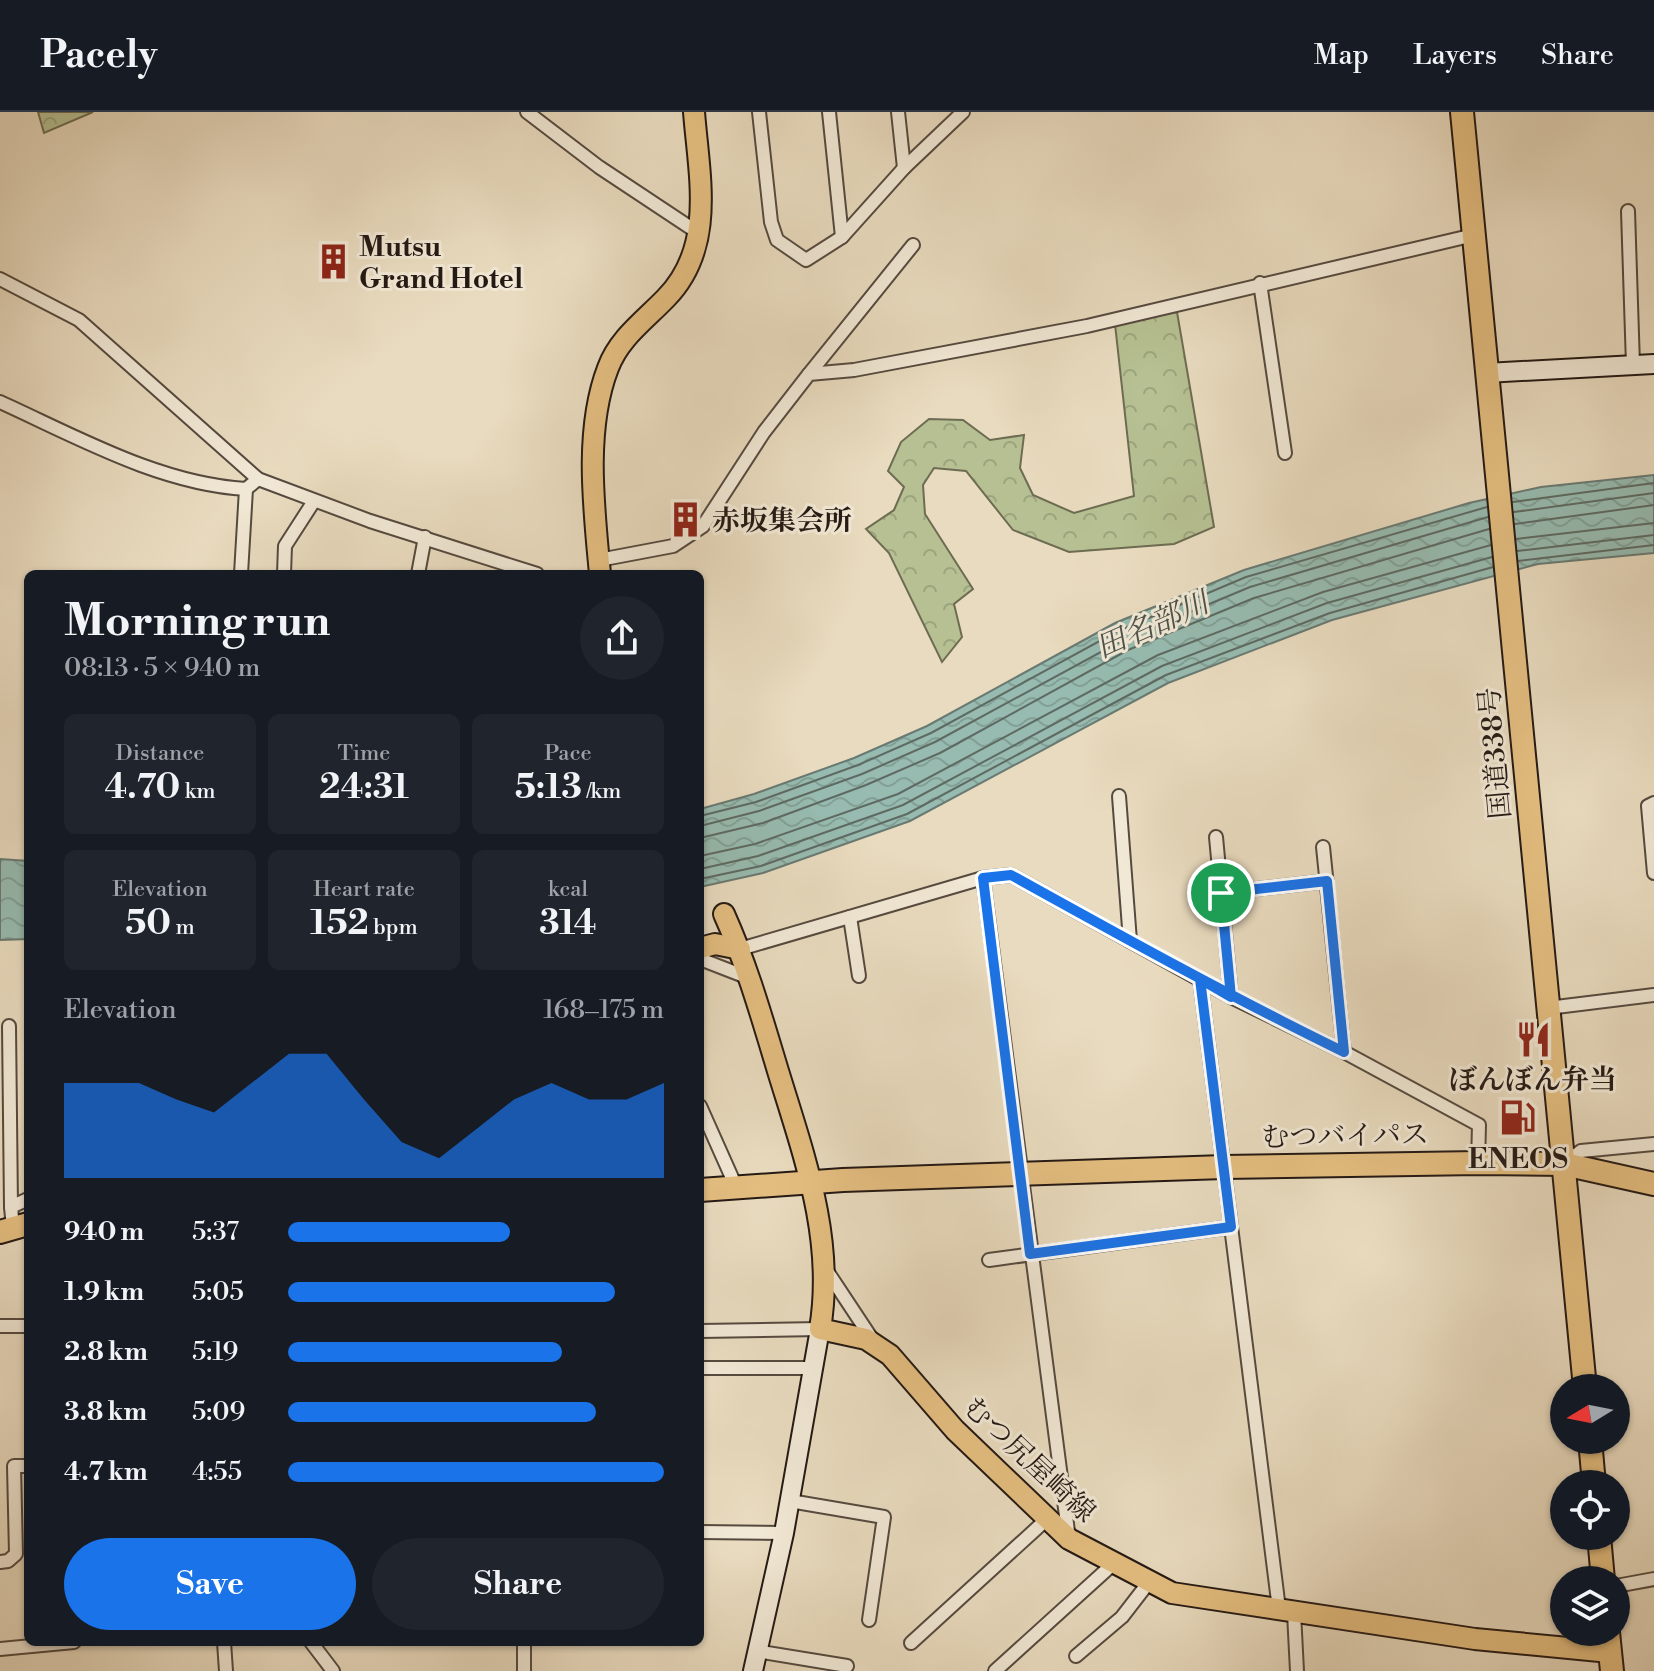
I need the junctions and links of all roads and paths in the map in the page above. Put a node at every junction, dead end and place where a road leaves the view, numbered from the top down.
1 (527, 112) edge
2 (694, 112) edge
3 (759, 112) edge
4 (829, 112) edge
5 (898, 112) edge
6 (963, 112) edge
7 (1462, 112) edge
8 (904, 168) junction
9 (1628, 211) dead end
10 (700, 234) junction
11 (1474, 235) junction
12 (842, 237) junction
13 (913, 245) dead end
14 (0, 279) edge
15 (1260, 283) junction
16 (1654, 364) edge
17 (1633, 365) junction
18 (1486, 373) junction
19 (809, 374) junction
20 (0, 402) edge
21 (1285, 453) dead end
22 (258, 479) junction
23 (246, 489) junction
24 (314, 501) junction
25 (425, 537) junction
26 (600, 567) edge
27 (241, 570) edge
28 (284, 570) edge
29 (419, 570) edge
30 (525, 570) edge
31 (1119, 796) dead end
32 (1654, 803) edge
33 (1216, 837) dead end
34 (1323, 847) dead end
35 (1654, 873) edge
36 (983, 878) junction
37 (1327, 881) junction
38 (1221, 893) junction
39 (724, 914) dead end
40 (850, 917) junction
41 (1130, 941) junction
42 (704, 947) edge
43 (740, 949) junction
44 (704, 961) edge
45 (859, 976) dead end
46 (749, 978) junction
47 (1200, 979) junction
48 (1654, 995) edge
49 (1231, 997) junction
50 (1548, 1008) junction
51 (9, 1026) dead end
52 (1344, 1052) junction
53 (704, 1115) edge
54 (1654, 1144) edge
55 (1478, 1163) junction
56 (1564, 1164) junction
57 (1224, 1167) junction
58 (1019, 1176) junction
59 (813, 1184) junction
60 (1654, 1184) edge
61 (737, 1189) junction
62 (704, 1190) edge
63 (24, 1205) edge
64 (13, 1223) edge
65 (1231, 1227) junction
66 (1030, 1254) junction
67 (989, 1260) dead end
68 (825, 1268) junction
69 (0, 1326) edge
70 (24, 1326) edge
71 (820, 1329) junction
72 (704, 1331) edge
73 (876, 1345) junction
74 (704, 1368) edge
75 (814, 1368) junction
76 (1584, 1374) edge
77 (24, 1466) edge
78 (790, 1501) junction
79 (1047, 1519) junction
80 (704, 1532) edge
81 (784, 1533) junction
82 (1069, 1539) junction
83 (0, 1562) edge
84 (1113, 1564) junction
85 (1654, 1579) edge
86 (1149, 1582) junction
87 (1630, 1583) edge
88 (1286, 1611) junction
89 (869, 1620) dead end
90 (911, 1643) dead end
91 (32, 1646) edge
92 (224, 1646) edge
93 (314, 1646) edge
94 (524, 1646) edge
95 (0, 1649) edge
96 (756, 1651) junction
97 (1610, 1652) edge
98 (1076, 1656) dead end
99 (847, 1666) dead end
100 (226, 1671) edge
101 (333, 1671) edge
102 (524, 1671) edge
103 (753, 1671) edge
104 (995, 1671) edge
105 (1297, 1671) edge

1 - 10 street
2 - 10 main road
3 - 12 street
4 - 12 street
5 - 8 street
6 - 8 street
7 - 11 highway, 国道338号
8 - 12 street
9 - 17 street
10 - 26 main road
11 - 15 street
11 - 18 highway, 国道338号
13 - 19 street
14 - 22 street
15 - 19 street
15 - 21 street
16 - 17 street
17 - 18 street
18 - 50 highway, 国道338号
19 - 26 street
20 - 23 street
22 - 23 street
22 - 24 street
23 - 27 street
24 - 25 street
24 - 28 street
25 - 29 street
25 - 30 street
31 - 41 street
32 - 35 street
33 - 38 street
34 - 37 street
36 - 40 street
36 - 41 street
36 - 58 street
37 - 38 street
37 - 52 street
38 - 49 street
39 - 43 main road
40 - 43 street
40 - 45 street
41 - 47 street
42 - 43 main road
43 - 46 main road
44 - 46 street
46 - 59 main road
47 - 49 street
47 - 57 street
48 - 50 street
49 - 52 street
50 - 56 highway, 国道338号
51 - 64 street
52 - 55 street
53 - 61 street
54 - 56 street
55 - 56 highway, むつバイパス
55 - 57 highway, むつバイパス
56 - 60 highway, むつバイパス
56 - 76 highway, 国道338号
57 - 58 highway, むつバイパス
57 - 65 street
58 - 59 highway, むつバイパス
58 - 66 street
59 - 61 highway, むつバイパス
59 - 68 main road
61 - 62 highway, むつバイパス
63 - 64 street
65 - 66 street
65 - 88 street
66 - 67 street
66 - 82 street
68 - 71 main road
68 - 73 street
69 - 70 street
71 - 72 street
71 - 73 main road, むつ尻屋崎線
71 - 75 street
73 - 79 main road, むつ尻屋崎線
74 - 75 street
75 - 78 street
77 - 83 street
78 - 81 street
78 - 89 street
79 - 82 main road, むつ尻屋崎線
79 - 90 street
80 - 81 street
81 - 96 street
82 - 84 main road, むつ尻屋崎線
84 - 86 main road, むつ尻屋崎線
84 - 104 street
85 - 87 street
86 - 88 main road, むつ尻屋崎線
86 - 98 street
88 - 97 main road, むつ尻屋崎線
88 - 105 street
91 - 95 street
92 - 100 street
93 - 101 street
94 - 102 street
96 - 99 street
96 - 103 street

